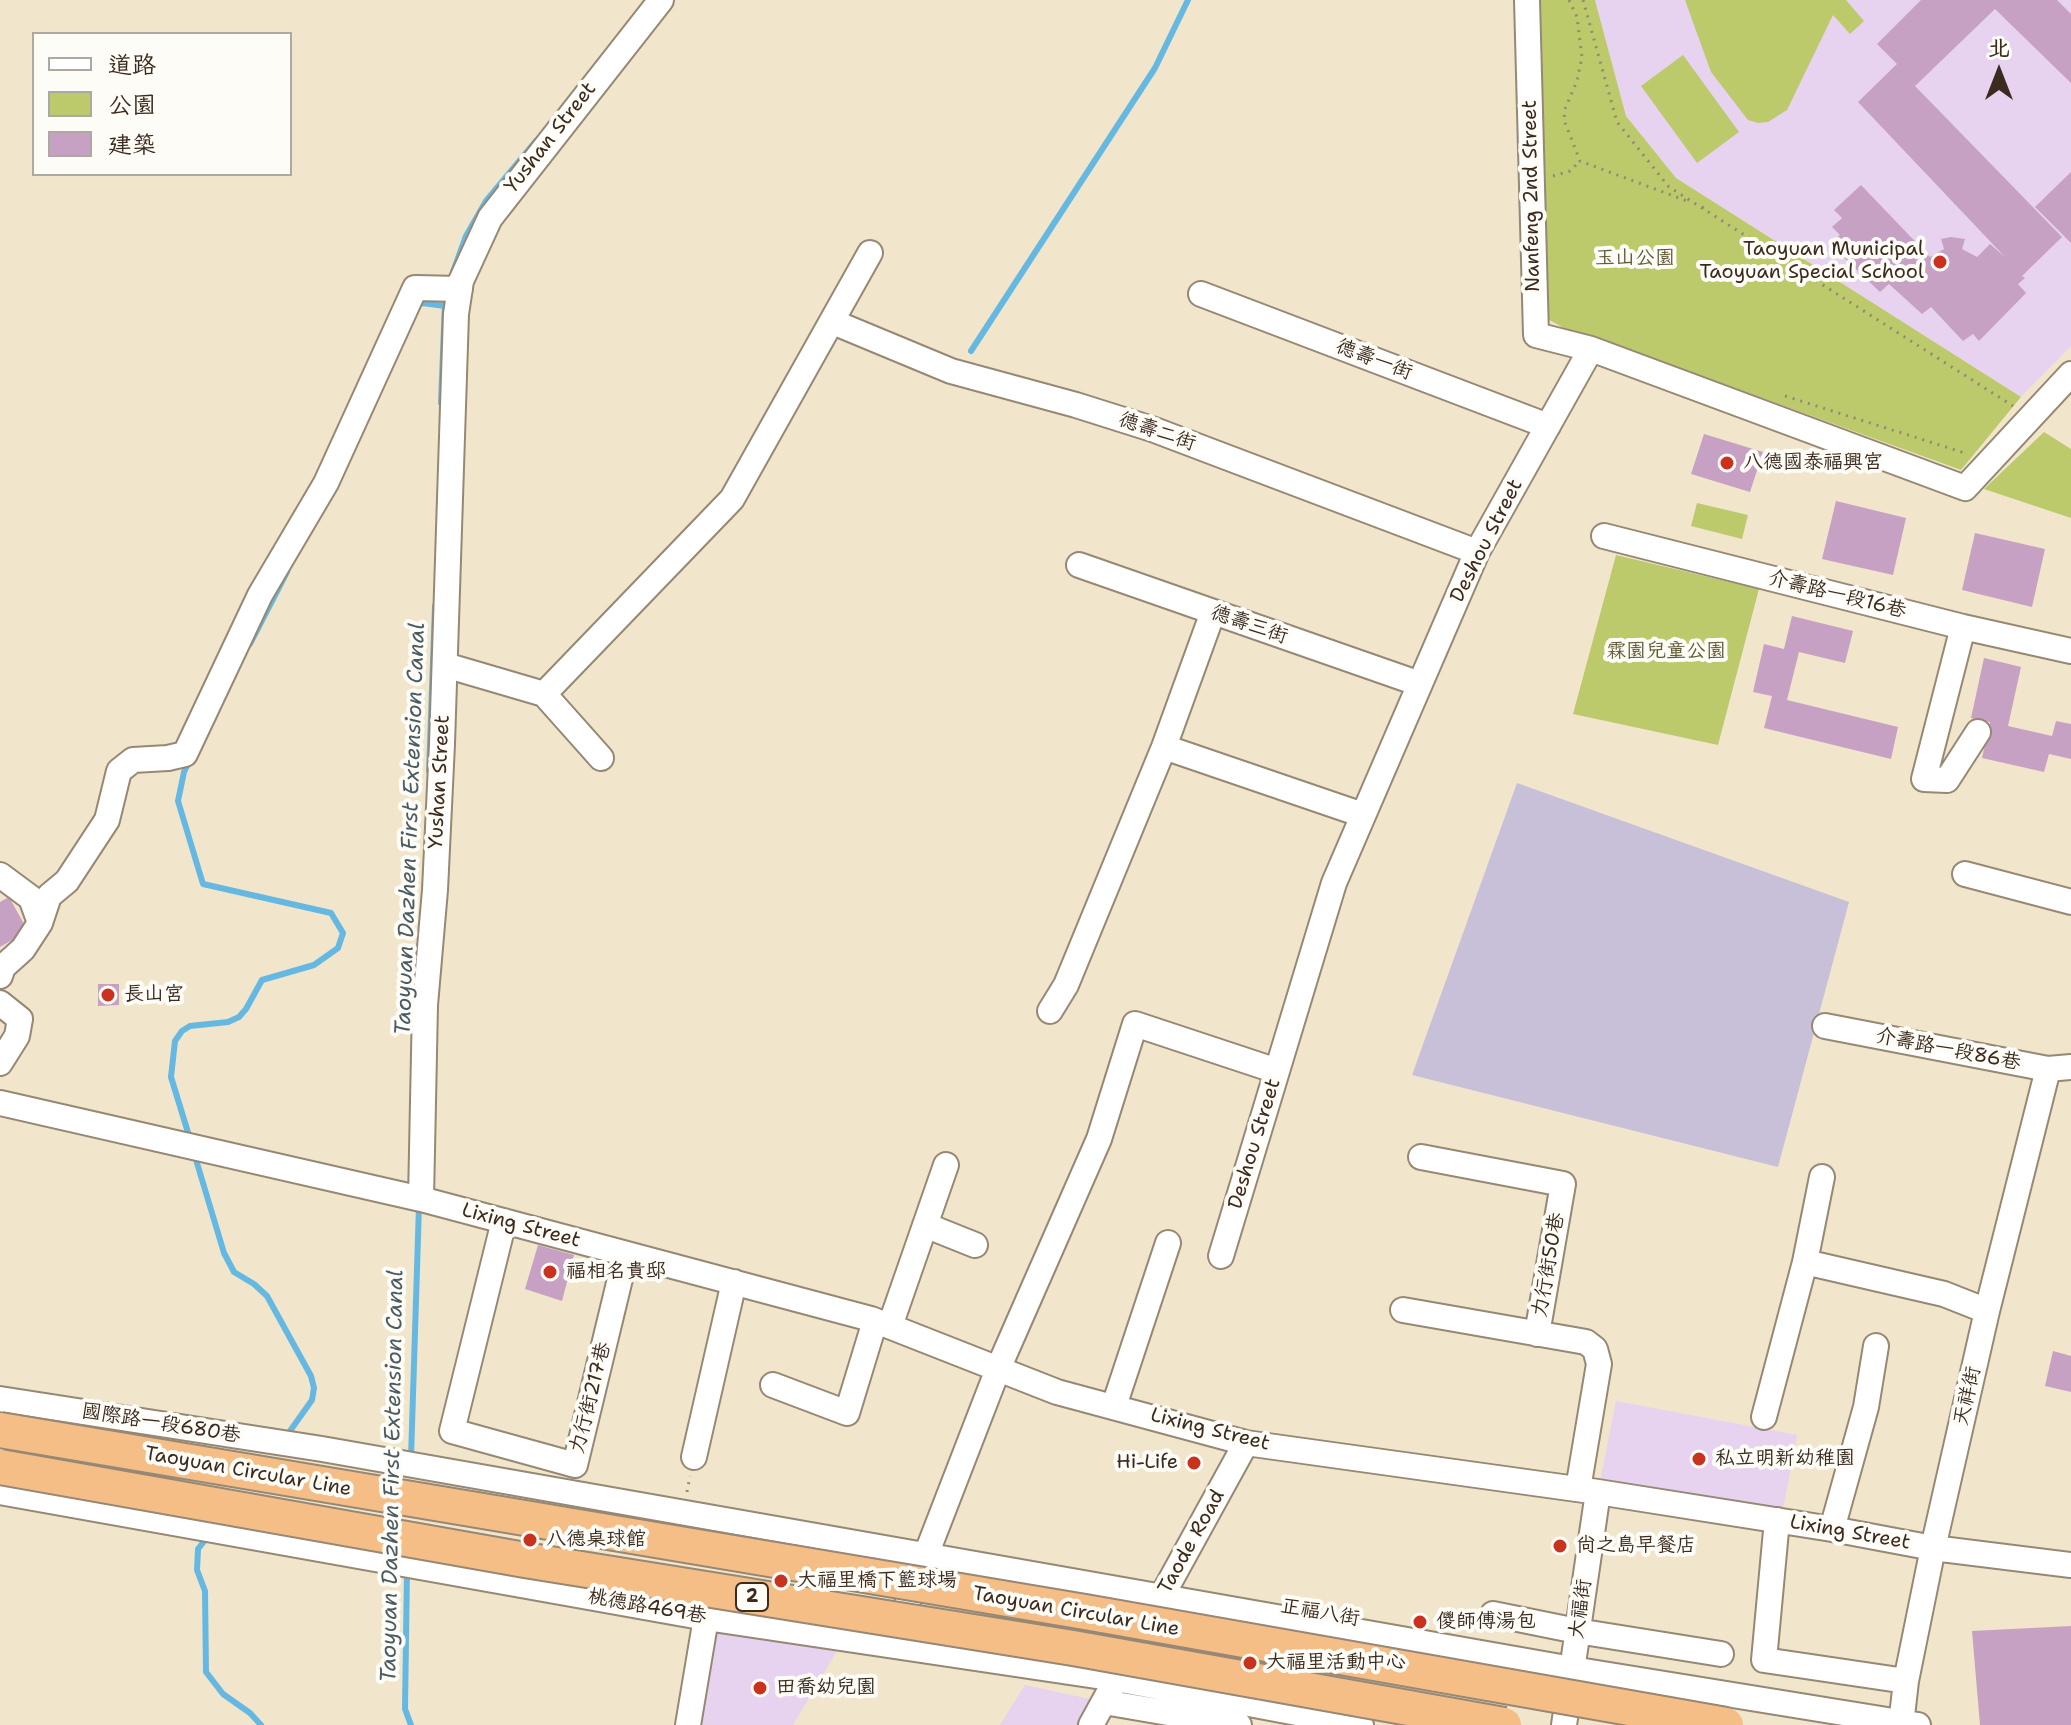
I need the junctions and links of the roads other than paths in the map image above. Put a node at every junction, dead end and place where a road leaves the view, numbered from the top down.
1 (661, 0) edge
2 (1527, 0) edge
3 (870, 253) dead end
4 (460, 289) junction
5 (1201, 294) dead end
6 (833, 322) junction
7 (1591, 349) junction
8 (2069, 379) edge
9 (1548, 426) junction
10 (1604, 536) dead end
11 (1477, 552) junction
12 (1079, 565) dead end
13 (1213, 612) junction
14 (1963, 627) junction
15 (2071, 651) edge
16 (445, 665) junction
17 (1420, 684) junction
18 (544, 694) junction
19 (1978, 732) dead end
20 (1164, 747) junction
21 (601, 758) dead end
22 (1363, 815) junction
23 (1965, 874) dead end
24 (0, 875) edge
25 (2071, 902) edge
26 (40, 923) junction
27 (0, 976) edge
28 (0, 1003) edge
29 (1050, 1011) dead end
30 (1825, 1026) dead end
31 (0, 1063) edge
32 (2060, 1068) edge
33 (1277, 1071) junction
34 (0, 1103) edge
35 (1421, 1157) dead end
36 (946, 1165) dead end
37 (1822, 1177) dead end
38 (421, 1199) junction
39 (504, 1221) junction
40 (925, 1225) junction
41 (1168, 1243) dead end
42 (975, 1245) dead end
43 (626, 1254) junction
44 (1221, 1256) dead end
45 (1805, 1262) junction
46 (734, 1282) junction
47 (1403, 1310) dead end
48 (1987, 1311) junction
49 (883, 1324) junction
50 (1537, 1334) junction
51 (1876, 1346) dead end
52 (998, 1369) junction
53 (773, 1385) dead end
54 (0, 1399) edge
55 (1114, 1406) junction
56 (1764, 1417) dead end
57 (0, 1430) edge
58 (1246, 1443) junction
59 (694, 1457) road end
60 (0, 1467) edge
61 (1588, 1491) junction
62 (0, 1492) edge
63 (607, 1499) junction
64 (1777, 1520) junction
65 (1832, 1529) junction
66 (1933, 1548) junction
67 (925, 1555) junction
68 (2071, 1565) edge
69 (1165, 1591) junction
70 (588, 1597) junction
71 (1493, 1614) dead end
72 (706, 1618) junction
73 (1577, 1631) junction
74 (891, 1646) junction
75 (1460, 1649) junction
76 (1721, 1654) dead end
77 (1572, 1669) junction
78 (1116, 1679) junction
79 (1906, 1681) junction
80 (1104, 1702) junction
81 (1290, 1718) edge
82 (1906, 1724) edge
83 (688, 1725) edge
84 (1091, 1725) edge
85 (1239, 1725) edge
86 (1361, 1725) edge
87 (1445, 1725) edge
88 (1504, 1725) edge
89 (1564, 1725) edge
90 (1726, 1725) edge

1 - 4 street, Yushan Street
2 - 7 street, Nanfeng 2nd Street
3 - 6 street
4 - 16 street, Yushan Street
4 - 26 street
5 - 9 street, 德壽一街
6 - 11 street, 德壽二街
6 - 18 street
7 - 8 street
7 - 9 street, Deshou Street
9 - 11 street, Deshou Street
10 - 14 street, 介壽路一段16巷
11 - 17 street, Deshou Street
12 - 13 street, 德壽三街
13 - 17 street, 德壽三街
13 - 20 street
14 - 15 street, 介壽路一段16巷
14 - 19 street
16 - 18 street
16 - 38 street, Yushan Street
17 - 22 street, Deshou Street
18 - 21 street
20 - 22 street
20 - 29 street
22 - 33 street, Deshou Street
23 - 25 street
24 - 26 street
26 - 27 street
28 - 31 street
30 - 32 street, 介壽路一段86巷
32 - 48 street, 天祥街
33 - 44 street, Deshou Street
33 - 52 street
34 - 38 street
35 - 50 street, 力行街50巷
36 - 40 street
37 - 45 street
38 - 39 street, Lixing Street
39 - 43 street, Lixing Street
39 - 43 street, 力行街217巷
40 - 42 street
40 - 49 street
41 - 55 street
43 - 46 street, Lixing Street
45 - 48 street
45 - 56 street
46 - 49 street, Lixing Street
46 - 59 street
47 - 50 street
48 - 66 street, 天祥街
49 - 52 street, Lixing Street
49 - 53 street
50 - 61 street, 力行街50巷
51 - 65 street
52 - 55 street, Lixing Street
52 - 67 street
54 - 63 street, 國際路一段680巷
55 - 58 street, Lixing Street
57 - 90 highway, Taoyuan Circular Line / 2, bridge
58 - 61 street, Lixing Street
58 - 69 street, Taode Road
60 - 88 highway, Taoyuan Circular Line / 2, bridge
61 - 64 street, Lixing Street
61 - 73 street, 大福街
62 - 70 street, 桃德路469巷
63 - 67 street
63 - 70 street
64 - 65 street, Lixing Street
64 - 79 street
65 - 66 street, Lixing Street
66 - 68 street, Lixing Street
66 - 79 street, 天祥街
67 - 69 street
67 - 74 street
69 - 75 street, 正福八街
69 - 78 street, Taode Road
70 - 72 street, 桃德路469巷
71 - 73 street
72 - 74 street, 桃德路469巷
72 - 83 street
73 - 76 street
73 - 77 street, 大福街
74 - 78 street, 桃德路469巷
75 - 77 street
75 - 87 street
77 - 82 street
77 - 89 street, 大福街
78 - 80 street, Taode Road
78 - 81 street, 桃德路469巷
79 - 82 street, 天祥街
80 - 84 street, Taode Road
80 - 85 street
81 - 86 street, 桃德路469巷

